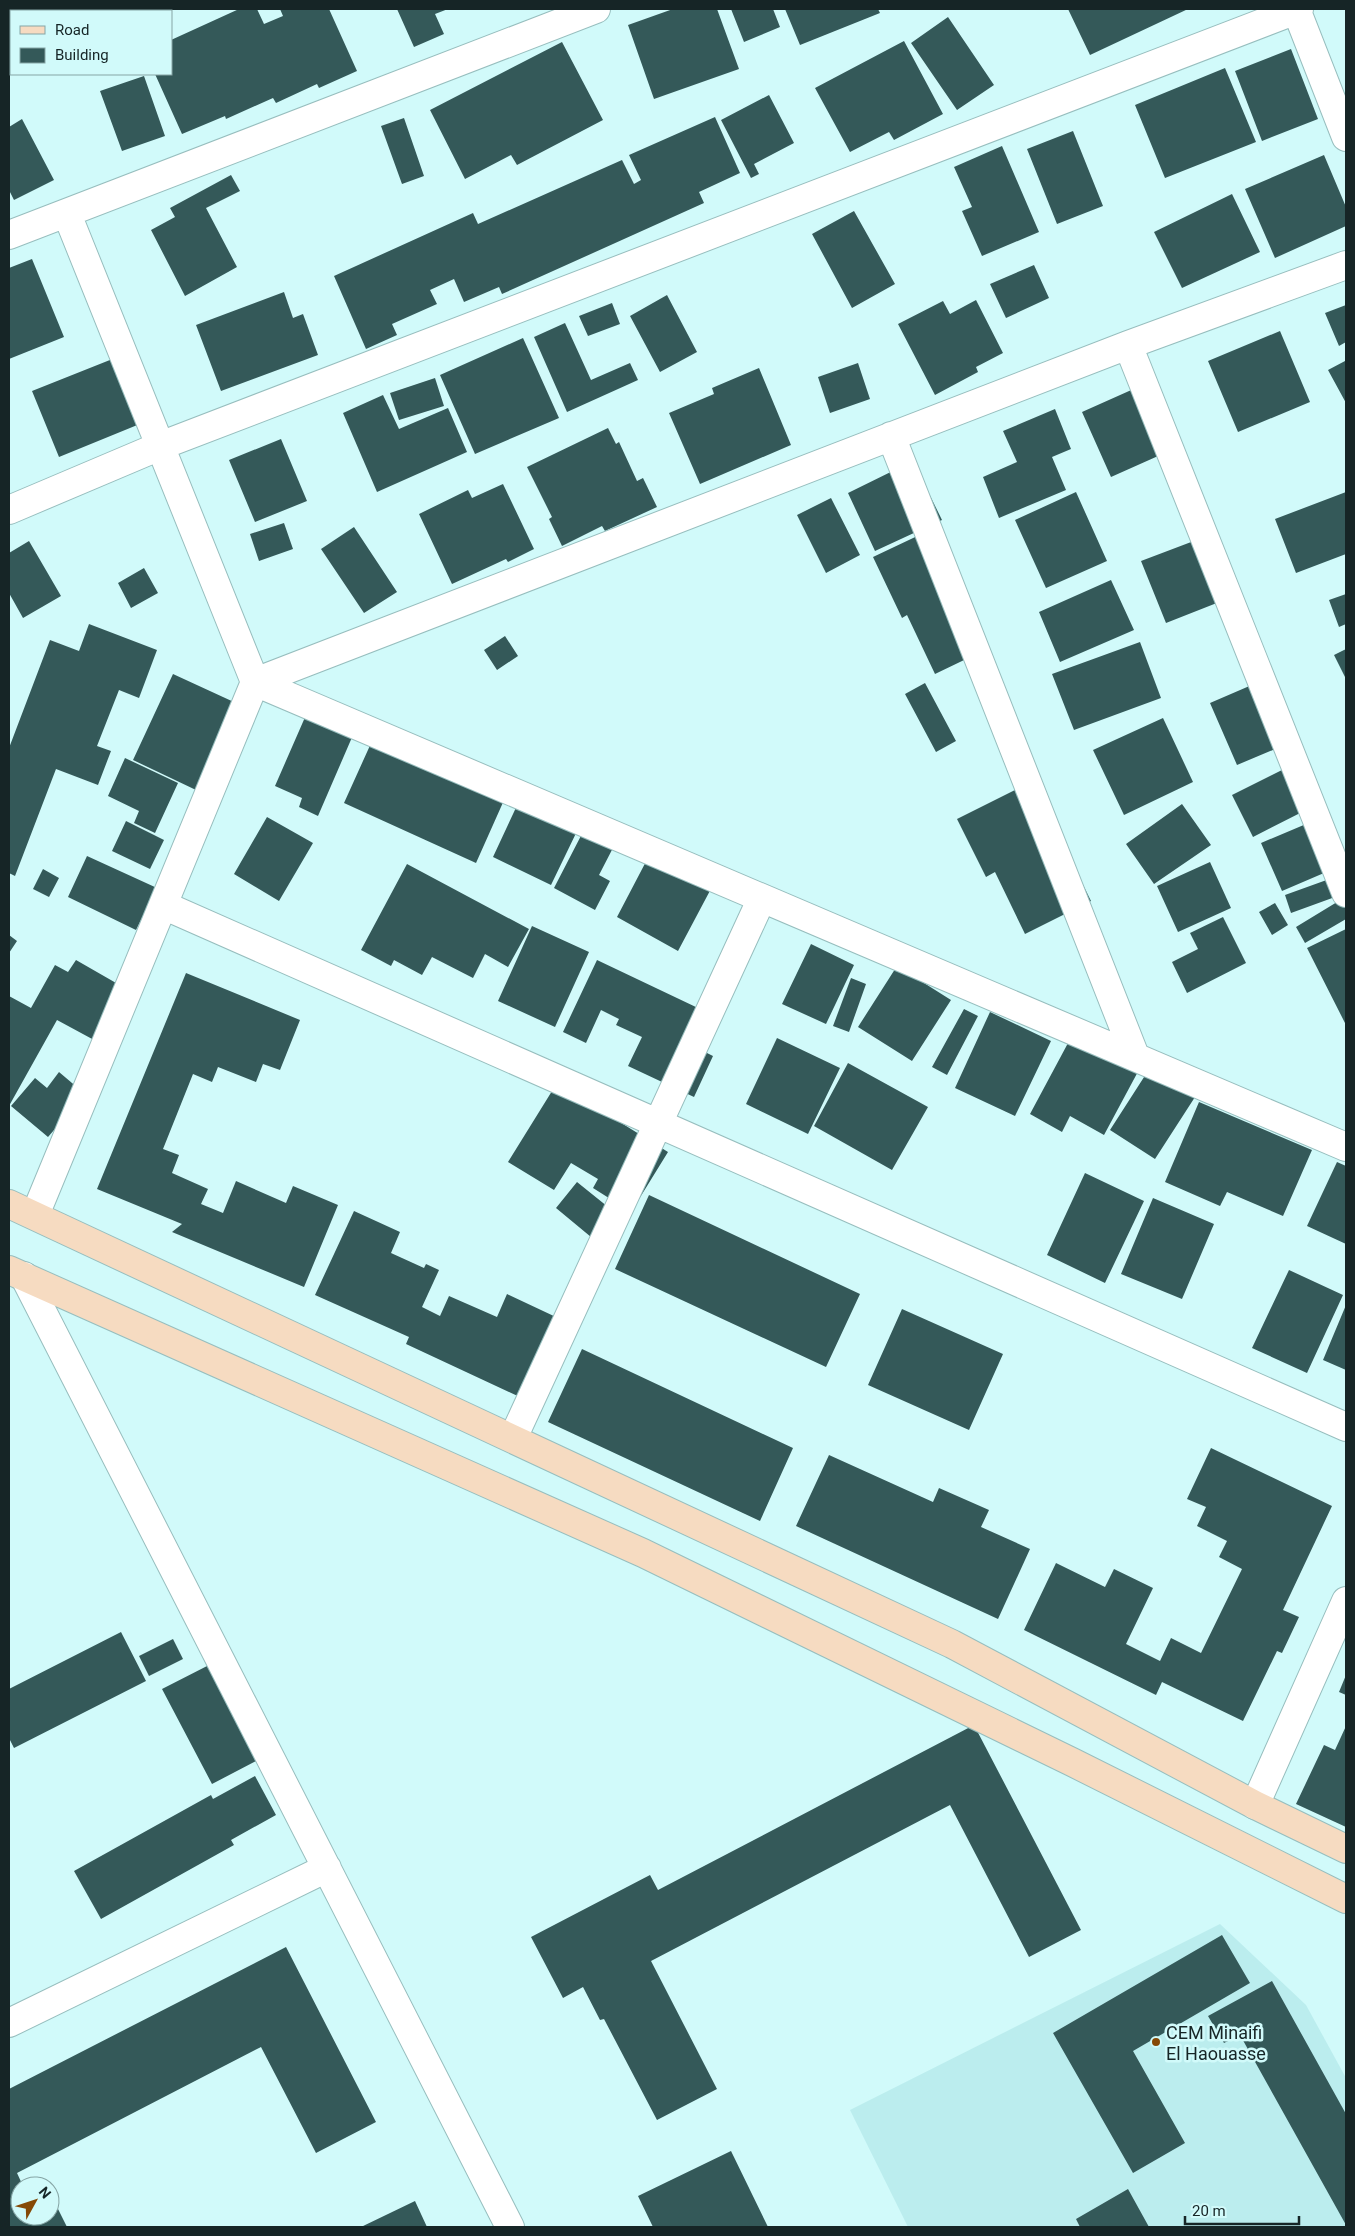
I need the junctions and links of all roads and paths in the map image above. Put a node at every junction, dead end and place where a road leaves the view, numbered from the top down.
1 (596, 9) edge
2 (1297, 9) edge
3 (1346, 136) edge
4 (67, 214) junction
5 (9, 235) edge
6 (1346, 264) edge
7 (1128, 345) junction
8 (891, 436) junction
9 (160, 446) junction
10 (9, 510) edge
11 (255, 682) junction
12 (1346, 893) edge
13 (762, 898) junction
14 (162, 905) junction
15 (1135, 1056) junction
16 (657, 1124) junction
17 (1346, 1146) edge
18 (9, 1204) edge
19 (35, 1215) junction
20 (16, 1273) edge
21 (1346, 1427) edge
22 (513, 1438) junction
23 (1346, 1601) edge
24 (1255, 1805) junction
25 (1346, 1849) edge
26 (327, 1868) junction
27 (1346, 1899) edge
28 (9, 2023) edge
29 (510, 2227) edge

1 - 4 street
2 - 3 street
2 - 9 street
4 - 5 street
4 - 9 street
6 - 7 street
7 - 8 street
7 - 12 street
8 - 11 street
8 - 15 street
9 - 10 street
9 - 11 street
11 - 13 street
11 - 14 street
13 - 15 street
13 - 16 street
14 - 16 street
14 - 19 street
15 - 17 street
16 - 21 street
16 - 22 street
18 - 19 main road
19 - 22 main road
20 - 26 street
20 - 27 main road
22 - 24 main road
23 - 24 street
24 - 25 main road
26 - 28 street
26 - 29 street

